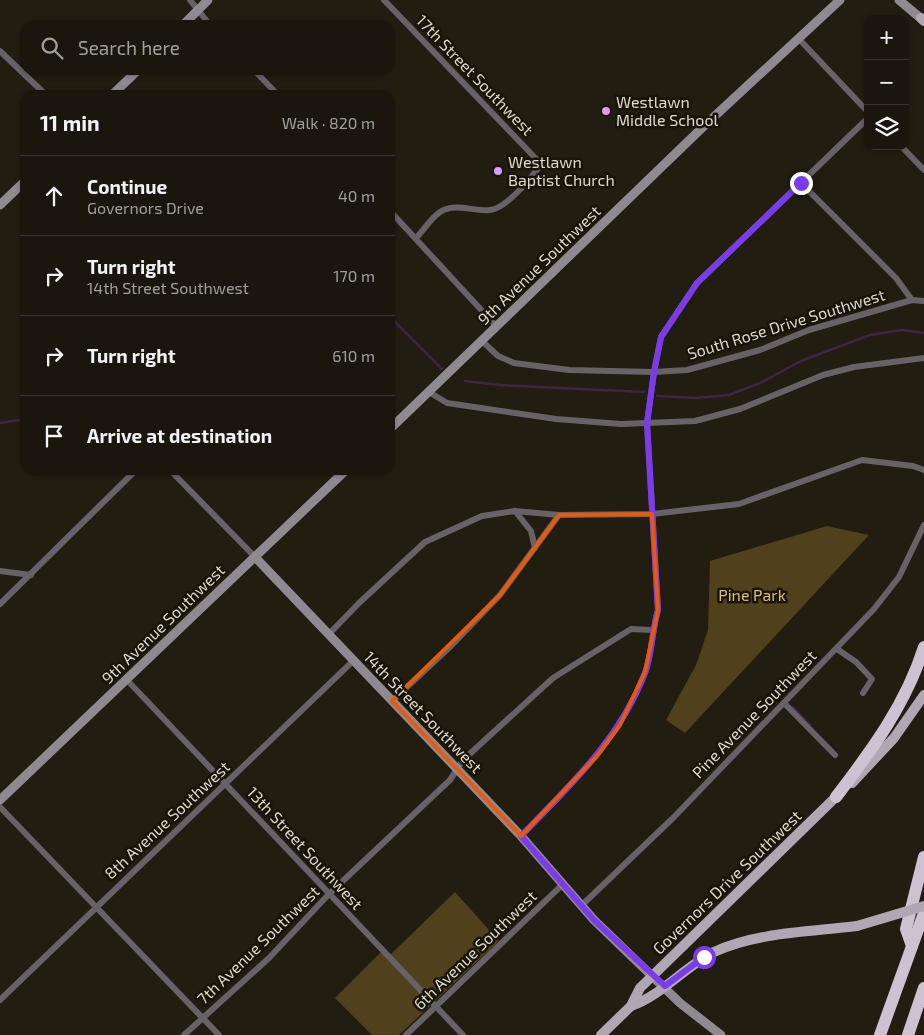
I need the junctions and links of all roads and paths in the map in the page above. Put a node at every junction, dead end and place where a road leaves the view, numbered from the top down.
1 (190, 0) edge
2 (208, 0) edge
3 (384, 0) edge
4 (840, 0) edge
5 (900, 0) edge
6 (197, 11) junction
7 (188, 20) edge
8 (205, 20) edge
9 (923, 20) edge
10 (798, 38) junction
11 (0, 51) edge
12 (20, 70) edge
13 (25, 75) edge
14 (133, 75) edge
15 (259, 75) edge
16 (41, 90) edge
17 (117, 90) edge
18 (273, 90) edge
19 (864, 108) edge
20 (864, 122) edge
21 (905, 150) edge
22 (924, 170) edge
23 (801, 183) junction
24 (20, 186) edge
25 (0, 205) edge
26 (395, 216) edge
27 (416, 238) junction
28 (912, 300) junction
29 (924, 301) edge
30 (497, 327) junction
31 (482, 341) junction
32 (924, 358) edge
33 (654, 372) junction
34 (429, 392) junction
35 (647, 423) junction
36 (395, 424) edge
37 (924, 470) edge
38 (131, 475) edge
39 (175, 475) edge
40 (341, 475) edge
41 (515, 511) junction
42 (559, 514) junction
43 (652, 514) junction
44 (924, 525) edge
45 (535, 548) junction
46 (255, 557) junction
47 (0, 571) edge
48 (31, 575) junction
49 (0, 604) edge
50 (652, 630) junction
51 (330, 633) junction
52 (924, 647) edge
53 (837, 649) junction
54 (354, 661) junction
55 (127, 680) junction
56 (863, 693) dead end
57 (924, 695) edge
58 (392, 701) junction
59 (784, 703) junction
60 (835, 755) dead end
61 (457, 770) junction
62 (226, 785) junction
63 (836, 797) junction
64 (0, 800) edge
65 (0, 807) edge
66 (521, 836) junction
67 (924, 857) edge
68 (563, 884) junction
69 (329, 894) junction
70 (582, 906) junction
71 (924, 906) edge
72 (95, 907) junction
73 (924, 912) edge
74 (912, 946) junction
75 (652, 976) junction
76 (665, 986) junction
77 (924, 988) edge
78 (0, 1000) edge
79 (631, 1006) junction
80 (435, 1007) junction
81 (202, 1018) junction
82 (184, 1035) edge
83 (219, 1035) edge
84 (406, 1035) edge
85 (463, 1035) edge
86 (601, 1035) edge
87 (721, 1035) edge
88 (880, 1035) edge
89 (908, 1035) edge

1 - 6 street
2 - 6 street
3 - 27 street, 17th Street Southwest
4 - 10 street, 9th Avenue Southwest
5 - 9 street
6 - 7 street
6 - 8 street
10 - 19 street
10 - 30 street, 9th Avenue Southwest
11 - 12 street
13 - 16 street
14 - 17 street
15 - 18 street
20 - 23 street
21 - 22 street
23 - 28 street
23 - 33 street
24 - 25 street
26 - 27 street
27 - 30 street
28 - 29 street, South Rose Drive Southwest
28 - 33 street, South Rose Drive Southwest
30 - 31 street, 9th Avenue Southwest
31 - 33 street, South Rose Drive Southwest
31 - 34 street, 9th Avenue Southwest
32 - 35 street
33 - 35 street
34 - 35 street
34 - 36 street, 9th Avenue Southwest
35 - 43 street
37 - 43 street
38 - 48 street
39 - 46 street, 14th Street Southwest
40 - 46 street, 9th Avenue Southwest
41 - 42 street
41 - 45 street
41 - 51 street
42 - 43 street
42 - 45 street
43 - 50 street
44 - 53 street, Pine Avenue Southwest
45 - 58 street
46 - 51 street, 14th Street Southwest
46 - 55 street, 9th Avenue Southwest
47 - 48 street
48 - 49 street
50 - 61 street, 7th Avenue Southwest
50 - 66 street
51 - 54 street, 14th Street Southwest
52 - 63 highway
53 - 56 street
53 - 59 street, Pine Avenue Southwest
54 - 58 street, 14th Street Southwest
54 - 62 street, 8th Avenue Southwest
55 - 62 street, 13th Street Southwest
55 - 64 street, 9th Avenue Southwest
57 - 63 main road, Governors Drive Southwest
58 - 61 street, 14th Street Southwest
59 - 60 street
59 - 70 street, Pine Avenue Southwest
61 - 66 street, 14th Street Southwest
61 - 69 street, 7th Avenue Southwest
62 - 69 street, 13th Street Southwest
62 - 72 street, 8th Avenue Southwest
63 - 75 main road, Governors Drive Southwest
65 - 72 street
66 - 68 street, 14th Street Southwest
67 - 74 highway
68 - 70 street, 14th Street Southwest
68 - 80 street, 6th Avenue Southwest
69 - 80 street, 13th Street Southwest
69 - 81 street, 7th Avenue Southwest
70 - 75 street, 14th Street Southwest
71 - 76 main road, bridge
72 - 78 street, 8th Avenue Southwest
72 - 81 street
73 - 74 highway
74 - 88 highway
75 - 76 street, 14th Street Southwest
75 - 79 main road, Governors Drive Southwest
76 - 79 main road
76 - 87 street, 14th Street Southwest
77 - 89 highway
79 - 86 main road, Governors Drive Southwest
80 - 84 street, 6th Avenue Southwest
80 - 85 street, 13th Street Southwest
81 - 82 street, 7th Avenue Southwest
81 - 83 street

